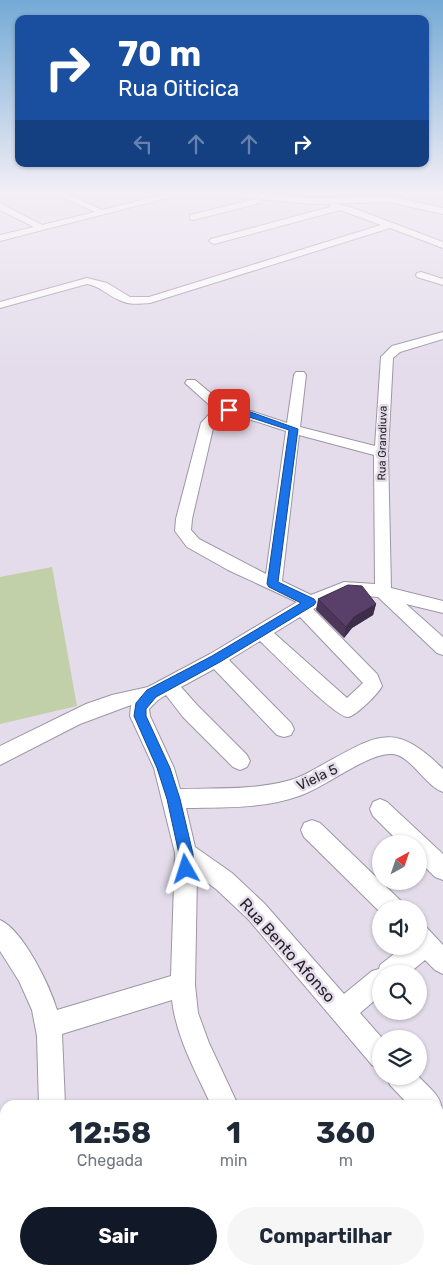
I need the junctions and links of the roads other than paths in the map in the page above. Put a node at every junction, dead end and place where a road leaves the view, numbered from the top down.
1 (311, 250) edge
2 (421, 275) dead end
3 (443, 282) edge
4 (0, 305) edge
5 (443, 335) edge
6 (300, 375) dead end
7 (192, 384) dead end
8 (223, 410) junction
9 (293, 429) junction
10 (381, 452) junction
11 (273, 584) junction
12 (383, 592) junction
13 (306, 605) junction
14 (443, 608) edge
15 (261, 631) junction
16 (443, 648) edge
17 (216, 659) junction
18 (160, 689) junction
19 (284, 729) dead end
20 (0, 756) edge
21 (240, 761) dead end
22 (443, 783) edge
23 (173, 799) junction
24 (380, 809) dead end
25 (312, 830) dead end
26 (407, 835) edge
27 (186, 854) junction
28 (428, 855) edge
29 (443, 869) edge
30 (384, 900) edge
31 (0, 932) edge
32 (427, 945) edge
33 (407, 955) edge
34 (443, 962) edge
35 (398, 965) edge
36 (183, 985) junction
37 (372, 988) edge
38 (343, 1012) junction
39 (47, 1026) junction
40 (372, 1046) edge
41 (408, 1085) edge
42 (52, 1100) edge
43 (223, 1100) edge
44 (423, 1100) edge

1 - 4 street
2 - 3 street
5 - 10 street, Rua Grandiuva
6 - 9 street
7 - 8 street
8 - 9 street
8 - 11 street
9 - 10 street
9 - 11 street
10 - 12 street, Rua Grandiuva
11 - 13 street
12 - 13 street
12 - 14 street
12 - 16 street
13 - 15 street
13 - 15 street
15 - 17 street
17 - 18 street
17 - 19 street
18 - 20 street
18 - 21 street
18 - 23 street
22 - 23 street, Viela 5
23 - 27 street
24 - 26 street
25 - 30 street
27 - 36 street
27 - 38 street, Rua Bento Afonso
28 - 29 street
31 - 39 street
32 - 34 street
33 - 35 street
36 - 39 street
36 - 43 street
37 - 38 street
38 - 40 street, Rua Bento Afonso
39 - 42 street
41 - 44 street

